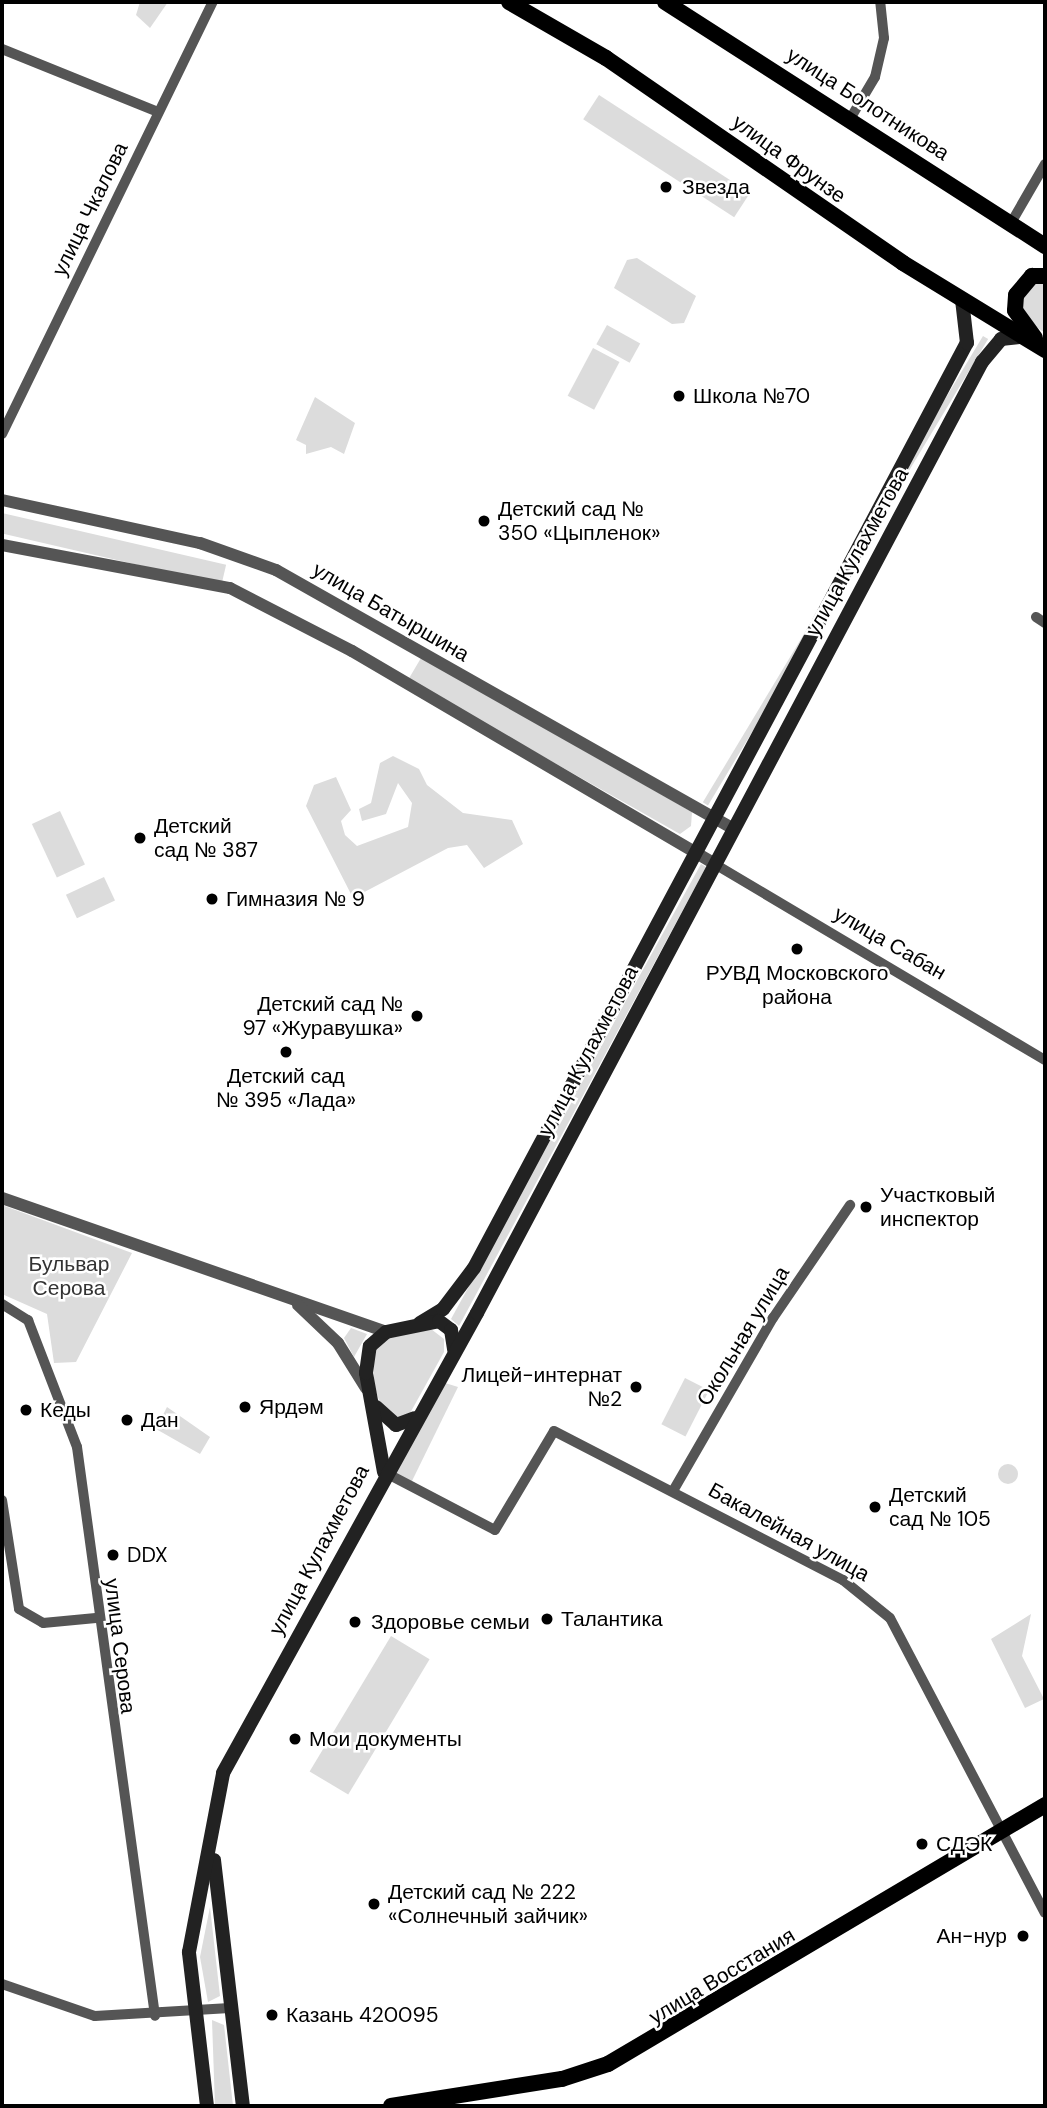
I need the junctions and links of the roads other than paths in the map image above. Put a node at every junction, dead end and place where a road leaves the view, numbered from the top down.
1 (213, 2) edge
2 (509, 2) edge
3 (533, 2) edge
4 (665, 2) edge
5 (880, 2) edge
6 (546, 23) junction
7 (2, 49) edge
8 (158, 112) junction
9 (850, 119) junction
10 (1045, 164) edge
11 (1011, 223) junction
12 (1045, 246) edge
13 (1045, 276) edge
14 (962, 300) junction
15 (1021, 337) junction
16 (1045, 349) edge
17 (2, 434) edge
18 (2, 500) edge
19 (2, 545) edge
20 (712, 817) junction
21 (732, 828) junction
22 (696, 849) junction
23 (713, 863) junction
24 (1045, 1060) edge
25 (2, 1198) edge
26 (850, 1205) dead end
27 (2, 1304) edge
28 (298, 1304) junction
29 (420, 1322) junction
30 (386, 1332) junction
31 (454, 1350) junction
32 (371, 1397) junction
33 (415, 1418) junction
34 (384, 1472) junction
35 (673, 1491) junction
36 (2, 1500) edge
37 (96, 1618) junction
38 (1045, 1805) edge
39 (212, 1806) junction
40 (1002, 1832) junction
41 (1045, 1913) edge
42 (2, 1984) edge
43 (230, 2008) junction
44 (194, 2013) junction
45 (155, 2016) junction
46 (207, 2106) edge
47 (243, 2106) edge
48 (391, 2106) edge

1 - 8 street, улица Чкалова
2 - 6 main road, улица Фрунзе
3 - 6 main road
4 - 9 main road, улица Болотникова
5 - 9 street
6 - 14 main road, улица Фрунзе
7 - 8 street
8 - 17 street, улица Чкалова
9 - 11 main road, улица Болотникова
10 - 11 street
11 - 12 main road, улица Болотникова
13 - 16 main road
14 - 15 main road, улица Фрунзе
14 - 20 main road, улица Кулахметова
15 - 16 main road, улица Фрунзе
15 - 21 main road, улица Кулахметова
18 - 20 street, улица Батыршина
19 - 22 street
20 - 21 street, улица Батыршина
20 - 22 main road, улица Кулахметова
21 - 23 main road, улица Кулахметова
22 - 23 street
22 - 29 main road, улица Кулахметова
23 - 24 street, улица Сабан
23 - 31 main road, улица Кулахметова
25 - 28 street
26 - 35 street, Окольная улица
27 - 37 street, улица Серова
28 - 30 street
28 - 32 street
29 - 30 main road
29 - 31 main road
30 - 32 main road
31 - 33 main road, улица Кулахметова
32 - 33 main road
32 - 34 main road
33 - 34 main road, улица Кулахметова
34 - 35 street, Бакалейная улица
34 - 39 main road, улица Кулахметова
35 - 40 street, Бакалейная улица
36 - 37 street
37 - 45 street, улица Серова
38 - 40 main road, улица Восстания
39 - 43 main road, улица Кулахметова
39 - 44 main road, улица Кулахметова
40 - 41 street, Бакалейная улица
40 - 48 main road, улица Восстания
42 - 45 street
43 - 44 street
43 - 47 main road, улица Кулахметова
44 - 45 street
44 - 46 main road, улица Кулахметова

